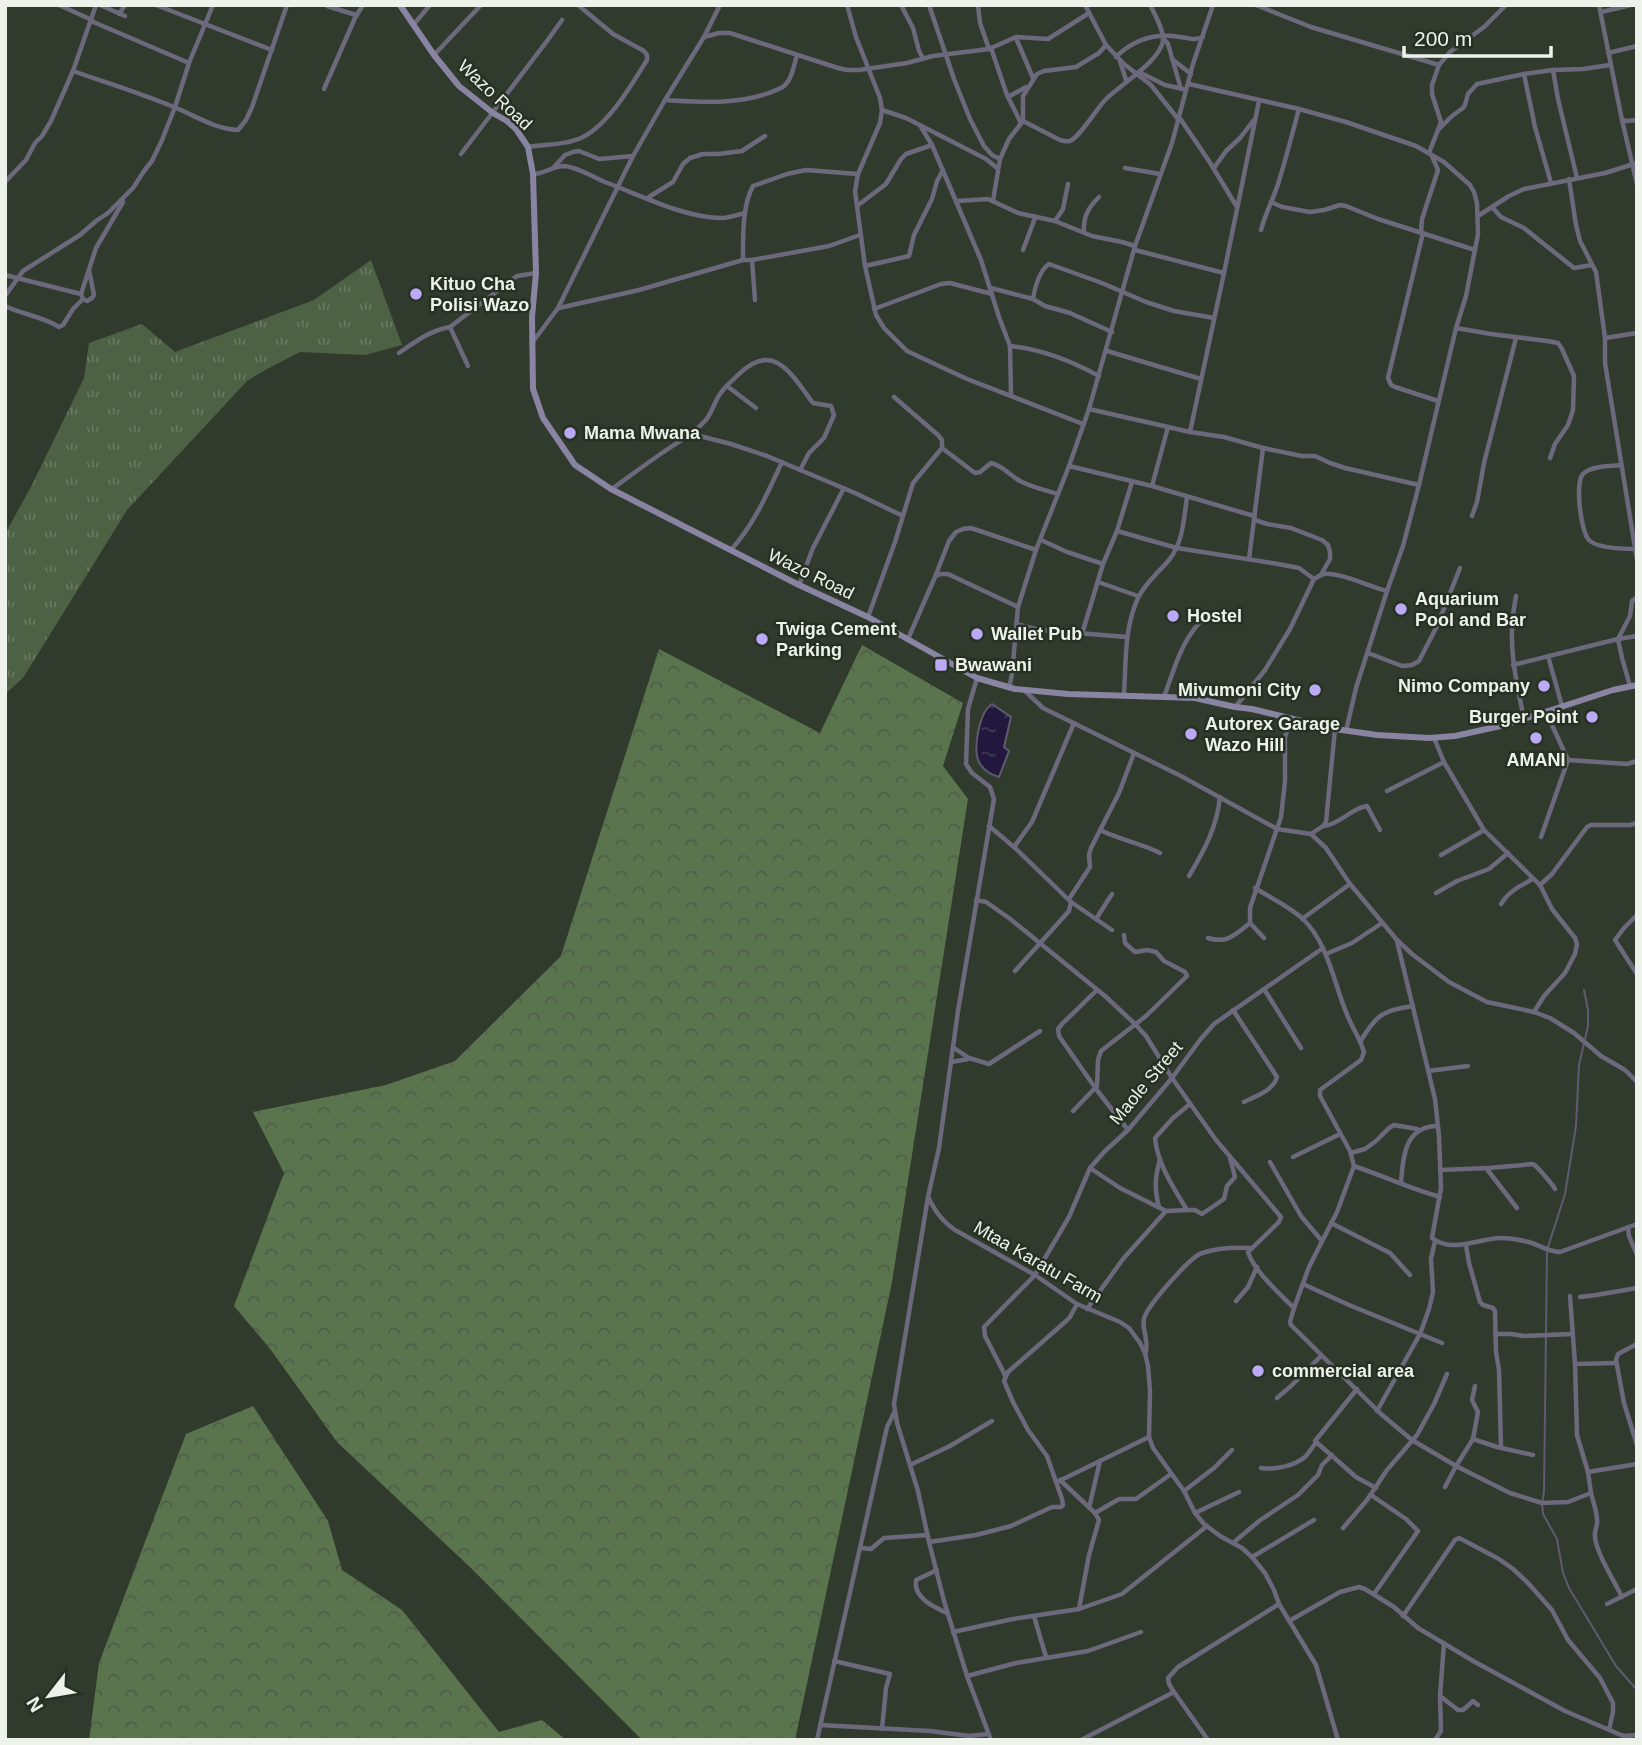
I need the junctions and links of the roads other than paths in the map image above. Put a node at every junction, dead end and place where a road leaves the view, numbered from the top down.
1 (60, 5) edge
2 (98, 5) edge
3 (125, 5) edge
4 (156, 5) edge
5 (213, 5) edge
6 (287, 5) edge
7 (363, 5) edge
8 (400, 5) edge
9 (430, 5) edge
10 (481, 5) edge
11 (578, 5) edge
12 (720, 5) edge
13 (847, 5) edge
14 (901, 5) edge
15 (929, 5) edge
16 (978, 5) edge
17 (1092, 5) edge
18 (1150, 5) edge
19 (1255, 5) edge
20 (1506, 5) edge
21 (1600, 5) edge
22 (1631, 5) edge
23 (327, 6) edge
24 (1213, 6) edge
25 (1087, 9) edge
26 (1601, 12) junction
27 (356, 15) junction
28 (91, 20) junction
29 (562, 20) dead end
30 (414, 24) junction
31 (205, 25) junction
32 (704, 37) junction
33 (1016, 37) junction
34 (1163, 37) junction
35 (1203, 37) junction
36 (1106, 45) junction
37 (1637, 46) edge
38 (990, 48) junction
39 (272, 50) junction
40 (1608, 53) junction
41 (434, 55) junction
42 (797, 55) junction
43 (946, 55) junction
44 (923, 58) junction
45 (1118, 58) junction
46 (1172, 59) junction
47 (189, 63) junction
48 (1439, 65) junction
49 (1610, 65) junction
50 (869, 68) junction
51 (1553, 70) junction
52 (73, 71) junction
53 (1137, 72) junction
54 (1191, 74) junction
55 (1524, 74) junction
56 (1034, 79) junction
57 (1126, 80) junction
58 (1028, 86) junction
59 (1185, 88) junction
60 (324, 89) dead end
61 (1008, 97) junction
62 (665, 100) junction
63 (1259, 100) junction
64 (175, 107) junction
65 (1299, 109) junction
66 (882, 110) junction
67 (493, 113) junction
68 (1179, 119) junction
69 (1254, 120) junction
70 (1624, 121) junction
71 (1022, 122) junction
72 (1637, 122) edge
73 (921, 127) junction
74 (1438, 129) junction
75 (765, 136) dead end
76 (932, 145) junction
77 (528, 147) junction
78 (461, 154) dead end
79 (1430, 154) junction
80 (633, 156) junction
81 (1000, 159) junction
82 (1634, 164) edge
83 (553, 168) junction
84 (997, 168) junction
85 (1125, 168) dead end
86 (1214, 169) junction
87 (943, 170) junction
88 (533, 174) junction
89 (858, 174) junction
90 (1160, 174) junction
91 (1577, 178) junction
92 (1569, 180) junction
93 (5, 182) edge
94 (1551, 183) junction
95 (1068, 184) dead end
96 (1637, 184) edge
97 (618, 186) junction
98 (126, 197) junction
99 (1099, 197) dead end
100 (648, 198) junction
101 (957, 201) junction
102 (993, 201) junction
103 (1271, 202) junction
104 (856, 206) junction
105 (1492, 207) junction
106 (1238, 208) junction
107 (745, 214) junction
108 (1478, 216) junction
109 (1035, 217) junction
110 (1055, 221) junction
111 (1261, 230) dead end
112 (1084, 233) junction
113 (1422, 233) junction
114 (860, 235) junction
115 (1135, 248) junction
116 (1023, 250) dead end
117 (1475, 250) junction
118 (743, 260) junction
119 (752, 260) junction
120 (1592, 265) junction
121 (864, 266) junction
122 (89, 270) junction
123 (536, 273) junction
124 (1224, 273) junction
125 (5, 275) edge
126 (19, 278) junction
127 (991, 291) junction
128 (1123, 293) junction
129 (5, 296) edge
130 (82, 296) junction
131 (1033, 299) junction
132 (755, 300) dead end
133 (5, 306) edge
134 (558, 308) junction
135 (874, 309) junction
136 (1214, 318) junction
137 (450, 327) junction
138 (1456, 328) junction
139 (1112, 332) junction
140 (1637, 333) edge
141 (1516, 338) junction
142 (1605, 338) junction
143 (531, 343) junction
144 (1010, 346) junction
145 (1107, 351) junction
146 (399, 353) dead end
147 (468, 366) dead end
148 (1099, 376) junction
149 (1201, 379) junction
150 (727, 386) junction
151 (1012, 396) junction
152 (894, 397) dead end
153 (1438, 401) junction
154 (756, 408) dead end
155 (1089, 409) junction
156 (1083, 424) junction
157 (1168, 427) junction
158 (1190, 432) junction
159 (691, 434) junction
160 (942, 448) junction
161 (1263, 449) junction
162 (1550, 458) dead end
163 (782, 462) junction
164 (1621, 465) junction
165 (1069, 466) junction
166 (800, 470) junction
167 (1132, 482) junction
168 (1419, 485) junction
169 (1152, 486) junction
170 (844, 488) junction
171 (611, 489) junction
172 (1058, 494) junction
173 (1187, 497) junction
174 (903, 516) junction
175 (1472, 516) dead end
176 (1255, 518) junction
177 (1116, 531) junction
178 (1041, 540) junction
179 (1177, 548) junction
180 (1636, 549) edge
181 (731, 550) junction
182 (1036, 550) junction
183 (1249, 559) junction
184 (1637, 560) edge
185 (1103, 564) junction
186 (1460, 568) dead end
187 (1322, 574) junction
188 (935, 577) junction
189 (1314, 579) junction
190 (1098, 582) junction
191 (799, 586) junction
192 (1387, 591) junction
193 (1138, 596) junction
194 (1516, 596) dead end
195 (1637, 597) edge
196 (1018, 607) junction
197 (868, 617) junction
198 (1199, 622) dead end
199 (1016, 624) junction
200 (1082, 634) junction
201 (1637, 636) edge
202 (1127, 637) junction
203 (1618, 639) junction
204 (907, 640) junction
205 (1368, 653) junction
206 (1548, 656) junction
207 (1513, 665) junction
208 (977, 678) junction
209 (1633, 685) edge
210 (1009, 688) junction
211 (1024, 690) junction
212 (1124, 695) junction
213 (1164, 697) junction
214 (1562, 706) junction
215 (1235, 707) junction
216 (1546, 711) junction
217 (1291, 719) junction
218 (1524, 720) junction
219 (1074, 723) junction
220 (1335, 729) junction
221 (1346, 731) junction
222 (1434, 738) junction
223 (1134, 753) junction
224 (1568, 760) junction
225 (1637, 761) edge
226 (1444, 762) junction
227 (1387, 791) dead end
228 (1220, 797) junction
229 (1637, 823) edge
230 (989, 826) junction
231 (1324, 826) junction
232 (1277, 829) junction
233 (1100, 830) junction
234 (1380, 830) dead end
235 (1484, 830) junction
236 (1311, 834) junction
237 (1541, 837) dead end
238 (1014, 847) junction
239 (1160, 853) dead end
240 (1508, 853) junction
241 (1441, 855) dead end
242 (1189, 876) dead end
243 (1533, 879) junction
244 (1350, 884) junction
245 (1540, 885) junction
246 (1255, 888) junction
247 (1436, 893) dead end
248 (1112, 894) dead end
249 (976, 900) junction
250 (1070, 901) junction
251 (1501, 904) dead end
252 (1637, 915) edge
253 (1096, 919) junction
254 (1302, 919) junction
255 (1250, 923) junction
256 (1382, 923) junction
257 (1112, 930) dead end
258 (1124, 935) dead end
259 (1264, 938) dead end
260 (1208, 939) dead end
261 (1396, 940) junction
262 (1040, 943) junction
263 (1322, 948) junction
264 (1326, 954) junction
265 (1015, 971) dead end
266 (1637, 974) edge
267 (1264, 989) junction
268 (1097, 990) junction
269 (1413, 1006) junction
270 (1233, 1010) junction
271 (1534, 1012) junction
272 (1135, 1024) junction
273 (1040, 1031) dead end
274 (1360, 1042) junction
275 (954, 1048) junction
276 (1301, 1048) dead end
277 (969, 1058) junction
278 (952, 1062) junction
279 (1468, 1066) dead end
280 (1428, 1071) junction
281 (1172, 1078) junction
282 (1637, 1082) edge
283 (1096, 1089) junction
284 (1244, 1102) dead end
285 (1191, 1104) junction
286 (1073, 1111) dead end
287 (1438, 1126) junction
288 (1128, 1130) junction
289 (1418, 1130) junction
290 (1340, 1134) junction
291 (1351, 1153) junction
292 (1229, 1154) junction
293 (1293, 1157) dead end
294 (1160, 1158) junction
295 (1270, 1162) dead end
296 (1354, 1166) junction
297 (1090, 1168) junction
298 (1486, 1168) junction
299 (1440, 1170) junction
300 (1401, 1183) junction
301 (1555, 1189) dead end
302 (928, 1197) junction
303 (1440, 1197) junction
304 (1158, 1207) junction
305 (1517, 1208) dead end
306 (1166, 1210) junction
307 (1187, 1210) junction
308 (1331, 1223) junction
309 (1637, 1224) edge
310 (1628, 1227) junction
311 (1322, 1241) junction
312 (1435, 1241) junction
313 (1465, 1245) junction
314 (1251, 1248) junction
315 (1637, 1255) edge
316 (1256, 1267) junction
317 (1035, 1275) junction
318 (1410, 1275) dead end
319 (1303, 1284) junction
320 (1637, 1288) edge
321 (1570, 1296) dead end
322 (1580, 1297) dead end
323 (1236, 1301) dead end
324 (1077, 1304) junction
325 (1294, 1308) junction
326 (1087, 1309) junction
327 (1420, 1334) junction
328 (1495, 1334) junction
329 (1572, 1334) junction
330 (1441, 1343) dead end
331 (1637, 1344) edge
332 (1145, 1353) junction
333 (1321, 1356) junction
334 (1616, 1363) junction
335 (1575, 1364) junction
336 (1447, 1374) dead end
337 (1006, 1375) junction
338 (1475, 1386) dead end
339 (1357, 1390) junction
340 (1277, 1398) dead end
341 (895, 1410) junction
342 (1377, 1411) junction
343 (992, 1420) dead end
344 (1149, 1437) junction
345 (1473, 1439) junction
346 (1412, 1440) junction
347 (1316, 1443) junction
348 (1637, 1445) edge
349 (1501, 1447) junction
350 (1232, 1450) dead end
351 (1332, 1455) junction
352 (1533, 1455) dead end
353 (1100, 1460) junction
354 (1637, 1464) edge
355 (910, 1465) junction
356 (1456, 1465) junction
357 (1261, 1468) dead end
358 (1588, 1472) junction
359 (1171, 1474) junction
360 (1058, 1481) junction
361 (1445, 1487) dead end
362 (1376, 1488) junction
363 (1184, 1491) junction
364 (1239, 1492) dead end
365 (1591, 1493) junction
366 (1371, 1495) junction
367 (1089, 1508) junction
368 (1095, 1513) junction
369 (1195, 1513) junction
370 (1314, 1520) dead end
371 (1207, 1526) junction
372 (1343, 1528) dead end
373 (927, 1535) junction
374 (929, 1542) junction
375 (1233, 1542) junction
376 (861, 1548) junction
377 (1252, 1557) junction
378 (937, 1570) junction
379 (1637, 1589) edge
380 (1374, 1594) junction
381 (1622, 1597) junction
382 (1279, 1604) junction
383 (1607, 1604) dead end
384 (1079, 1609) junction
385 (948, 1614) junction
386 (1034, 1616) junction
387 (1403, 1616) junction
388 (1289, 1621) junction
389 (953, 1632) junction
390 (1140, 1632) dead end
391 (1444, 1643) junction
392 (1046, 1657) junction
393 (834, 1661) junction
394 (967, 1676) junction
395 (1174, 1692) junction
396 (1440, 1696) junction
397 (1478, 1705) dead end
398 (820, 1725) junction
399 (882, 1729) junction
400 (1609, 1730) junction
401 (988, 1734) junction
402 (1637, 1735) edge
403 (817, 1740) edge
404 (990, 1740) edge
405 (1081, 1740) edge
406 (1208, 1740) edge
407 (1338, 1740) edge
408 (1435, 1740) edge

1 - 28 street
2 - 3 street
2 - 28 street
4 - 31 street
5 - 31 street
6 - 39 street
7 - 27 street
8 - 30 main road, Wazo Road
9 - 30 street
10 - 41 street
11 - 77 street
12 - 32 street
13 - 50 street
14 - 44 street
15 - 43 street
16 - 38 street
17 - 25 street
18 - 34 street
19 - 48 street
20 - 48 street
21 - 26 street
22 - 26 street
23 - 27 street
24 - 35 street
25 - 33 street
25 - 36 street
26 - 40 street
27 - 60 street
28 - 47 street
28 - 52 street
29 - 67 street
30 - 41 main road, Wazo Road
31 - 39 street
31 - 47 street
32 - 42 street
32 - 62 street
33 - 38 street
33 - 56 street
34 - 35 street
34 - 45 street
34 - 46 street
34 - 53 street
35 - 54 street
36 - 45 street
36 - 56 street
37 - 40 street
38 - 43 street
38 - 61 street
39 - 64 street
40 - 49 street
41 - 67 main road, Wazo Road
42 - 50 street
42 - 62 street
43 - 44 street
43 - 81 street
44 - 50 street
45 - 53 street
45 - 57 street
46 - 54 street
46 - 59 street
47 - 64 street
48 - 74 street
49 - 51 street
49 - 70 street
50 - 66 street
51 - 55 street
51 - 91 street
52 - 64 street
52 - 93 street
53 - 57 street
53 - 59 street
53 - 68 street
54 - 59 street
55 - 74 street
55 - 94 street
56 - 58 street
57 - 71 street
58 - 61 street
58 - 71 street
59 - 63 street
59 - 68 street
61 - 71 street
62 - 80 street
63 - 65 street
63 - 69 street
64 - 98 street
65 - 79 street
65 - 103 street
66 - 73 street
66 - 89 street
67 - 77 main road, Wazo Road
67 - 78 street
68 - 86 street
68 - 90 street
69 - 86 street
69 - 106 street
70 - 72 street
70 - 82 street
71 - 81 street
73 - 76 street
73 - 84 street
74 - 79 street
75 - 100 street
76 - 87 street
76 - 104 street
77 - 88 main road, Wazo Road
79 - 108 street
79 - 113 street
80 - 83 street
80 - 97 street
81 - 84 street
82 - 91 street
82 - 96 street
83 - 88 street
83 - 97 street
84 - 102 street
85 - 90 street
86 - 106 street
87 - 101 street
87 - 121 street
88 - 123 main road, Wazo Road
89 - 104 street
89 - 107 street
90 - 115 street
91 - 92 street
92 - 94 street
92 - 120 street
94 - 105 street
95 - 110 street
97 - 100 street
97 - 134 street
98 - 122 street
98 - 126 street
99 - 112 street
100 - 107 street
101 - 102 street
101 - 127 street
102 - 109 street
103 - 111 street
103 - 113 street
104 - 114 street
105 - 108 street
105 - 120 street
106 - 124 street
107 - 118 street
108 - 117 street
109 - 110 street
109 - 116 street
110 - 112 street
112 - 115 street
113 - 117 street
113 - 153 street
114 - 119 street
114 - 121 street
115 - 124 street
115 - 128 street
117 - 138 street
118 - 119 street
118 - 134 street
119 - 132 street
120 - 142 street
121 - 135 street
122 - 130 street
122 - 130 street
123 - 137 street
123 - 143 main road, Wazo Road
124 - 136 street
125 - 126 street
126 - 129 street
126 - 130 street
127 - 131 street
127 - 135 street
127 - 144 street
128 - 131 street
128 - 136 street
128 - 139 street
130 - 133 street
131 - 139 street
134 - 143 street
135 - 151 street
136 - 149 street
137 - 146 street
137 - 147 street
138 - 141 street
138 - 153 street
139 - 145 street
140 - 142 street
141 - 162 street
141 - 175 street
142 - 164 street
143 - 171 main road, Wazo Road
144 - 148 street
144 - 151 street
145 - 148 street
145 - 149 street
148 - 155 street
149 - 158 street
150 - 154 street
150 - 159 street
150 - 166 street
151 - 156 street
152 - 160 street
153 - 168 street
155 - 156 street
155 - 157 street
156 - 165 street
157 - 158 street
157 - 169 street
158 - 161 street
159 - 163 street
159 - 171 street
160 - 172 street
160 - 174 street
161 - 168 street
161 - 176 street
163 - 166 street
163 - 181 street
164 - 180 street
164 - 180 street
165 - 167 street
165 - 172 street
166 - 170 street
167 - 169 street
167 - 177 street
168 - 192 street
169 - 173 street
170 - 174 street
170 - 191 street
171 - 181 main road, Wazo Road
172 - 178 street
173 - 176 street
173 - 179 street
174 - 197 street
176 - 183 street
176 - 187 street
177 - 179 street
177 - 185 street
178 - 182 street
178 - 185 street
179 - 183 street
179 - 193 street
180 - 184 street
181 - 191 main road, Wazo Road
182 - 188 street
182 - 196 street
183 - 189 street
185 - 190 street
186 - 205 street
187 - 189 street
187 - 192 street
188 - 196 street
188 - 204 street
189 - 215 street
190 - 193 street
190 - 200 street
191 - 197 main road, Wazo Road
192 - 205 street
193 - 202 street
194 - 207 street
195 - 203 street
196 - 199 street
197 - 204 main road, Wazo Road
198 - 213 street
199 - 200 street
199 - 210 street
200 - 202 street
201 - 203 street
202 - 212 street
203 - 206 street
203 - 209 street
204 - 208 main road, Wazo Road
205 - 221 street
206 - 207 street
206 - 214 street
207 - 218 street
208 - 210 main road, Wazo Road
208 - 230 street
209 - 214 main road, Wazo Road
210 - 211 main road, Wazo Road
211 - 212 main road, Wazo Road
211 - 219 street
212 - 213 main road, Wazo Road
213 - 215 main road, Wazo Road
214 - 216 main road, Wazo Road
215 - 217 main road, Wazo Road
216 - 218 main road, Wazo Road
216 - 224 street
217 - 220 main road, Wazo Road
217 - 232 street
218 - 222 main road, Wazo Road
219 - 223 street
219 - 238 street
220 - 221 main road, Wazo Road
220 - 231 street
221 - 222 main road, Wazo Road
222 - 226 street
223 - 228 street
223 - 233 street
224 - 225 street
224 - 237 street
226 - 227 street
226 - 235 street
228 - 232 street
228 - 242 street
229 - 245 street
230 - 238 street
230 - 249 street
231 - 234 street
231 - 236 street
232 - 236 street
232 - 246 street
233 - 239 street
233 - 250 street
235 - 240 street
235 - 241 street
236 - 244 street
238 - 250 street
240 - 243 street
240 - 247 street
243 - 245 street
243 - 251 street
244 - 254 street
244 - 256 street
245 - 271 street
246 - 254 street
246 - 255 street
248 - 253 street
249 - 262 street
249 - 275 street
250 - 253 street
250 - 262 street
252 - 266 street
253 - 257 street
254 - 263 street
255 - 259 street
255 - 260 street
256 - 261 street
256 - 264 street
258 - 272 street
261 - 269 street
261 - 271 street
262 - 265 street
262 - 268 street
263 - 264 street
263 - 267 street, Maole Street
264 - 274 street
267 - 270 street, Maole Street
267 - 276 street
268 - 272 street
268 - 283 street
269 - 274 street
269 - 280 street
270 - 281 street, Maole Street
270 - 284 street
271 - 282 street
272 - 281 street
272 - 283 street
273 - 277 street
274 - 290 street
275 - 277 street
275 - 278 street
277 - 278 street
278 - 302 street
279 - 280 street
280 - 287 street
281 - 285 street
281 - 288 street, Maole Street
283 - 286 street
283 - 288 street
285 - 292 street
285 - 294 street
287 - 289 street
287 - 299 street
288 - 297 street, Maole Street
289 - 291 street
289 - 300 street
290 - 291 street
290 - 293 street
291 - 296 street
292 - 307 street
292 - 314 street
294 - 304 street
294 - 307 street
295 - 311 street
296 - 300 street
296 - 308 street
297 - 304 street
297 - 317 street, Maole Street
298 - 299 street
298 - 301 street
298 - 305 street
299 - 303 street
300 - 303 street
302 - 317 street, Mtaa Karatu Farm
302 - 341 street
303 - 312 street
304 - 306 street
306 - 307 street
306 - 326 street
308 - 311 street
308 - 318 street
309 - 310 street
310 - 313 street
310 - 315 street
311 - 319 street
312 - 313 street
312 - 327 street
313 - 328 street
314 - 316 street
314 - 332 street
316 - 323 street
316 - 325 street
317 - 324 street, Mtaa Karatu Farm
317 - 337 street, Maole Street
319 - 325 street
319 - 327 street
320 - 322 street
321 - 329 street
324 - 326 street, Mtaa Karatu Farm
324 - 337 street
325 - 333 street
326 - 332 street, Mtaa Karatu Farm
327 - 330 street
327 - 342 street
328 - 329 street
328 - 349 street
329 - 335 street
331 - 334 street
332 - 344 street, Mtaa Karatu Farm
333 - 339 street
333 - 340 street
334 - 335 street
334 - 348 street
335 - 358 street
336 - 346 street
337 - 360 street
338 - 345 street
339 - 342 street
339 - 347 street
341 - 355 street
341 - 376 street
342 - 346 street
343 - 355 street
344 - 353 street
344 - 359 street, Mtaa Karatu Farm
345 - 349 street
345 - 356 street
346 - 356 street
346 - 362 street
347 - 351 street
347 - 357 street
349 - 352 street
350 - 363 street
351 - 362 street
351 - 375 street
353 - 360 street
353 - 367 street
354 - 358 street
355 - 373 street
356 - 361 street
356 - 365 street
358 - 365 street
359 - 363 street, Mtaa Karatu Farm
359 - 368 street
360 - 367 street
360 - 374 street
362 - 366 street
363 - 369 street, Mtaa Karatu Farm
364 - 369 street
365 - 381 street
366 - 372 street
366 - 380 street
367 - 368 street
368 - 384 street
369 - 371 street, Mtaa Karatu Farm
370 - 377 street
371 - 375 street, Mtaa Karatu Farm
371 - 384 street
373 - 374 street
373 - 376 street
374 - 378 street
375 - 377 street, Mtaa Karatu Farm
376 - 393 street
377 - 382 street, Mtaa Karatu Farm
378 - 385 street
378 - 385 street
379 - 381 street
380 - 387 street
380 - 388 street
381 - 383 street
382 - 388 street, Mtaa Karatu Farm
382 - 395 street
384 - 386 street
385 - 389 street
386 - 389 street
386 - 392 street
387 - 391 street
387 - 400 street
388 - 407 street, Mtaa Karatu Farm
389 - 394 street
390 - 392 street
391 - 396 street
391 - 400 street
392 - 394 street
393 - 398 street
393 - 399 street
394 - 401 street
395 - 405 street
395 - 406 street
396 - 397 street
396 - 408 street
398 - 399 street
398 - 403 street
399 - 401 street
400 - 402 street
401 - 404 street

